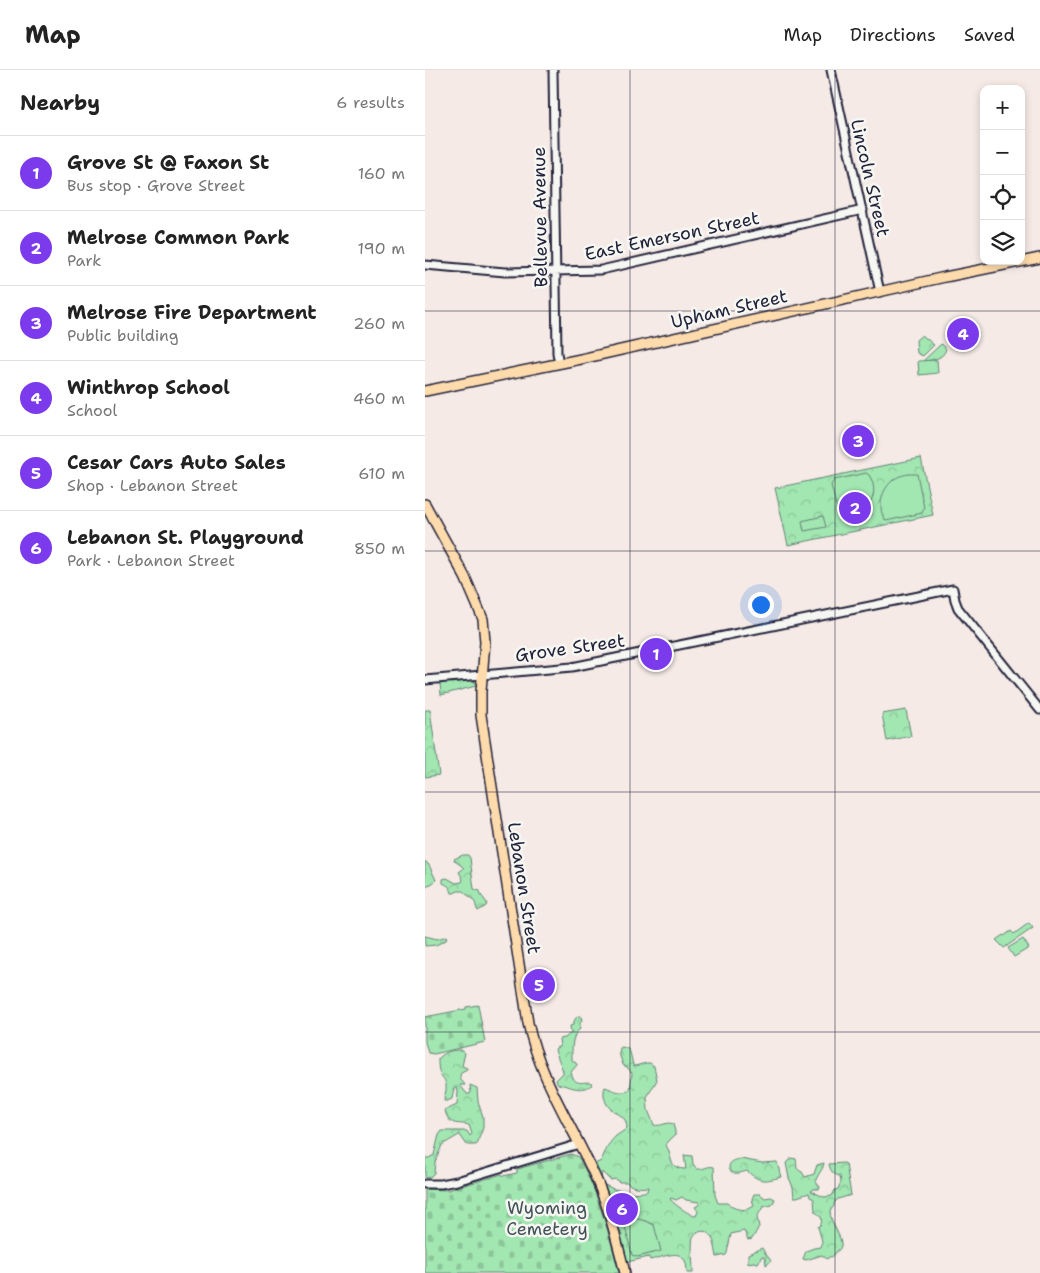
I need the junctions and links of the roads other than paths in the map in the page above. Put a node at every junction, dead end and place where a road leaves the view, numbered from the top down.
1 (553, 70) edge
2 (831, 70) edge
3 (863, 210) junction
4 (1040, 258) edge
5 (425, 265) edge
6 (556, 271) junction
7 (880, 292) junction
8 (559, 363) junction
9 (425, 391) edge
10 (425, 504) edge
11 (482, 674) junction
12 (425, 680) edge
13 (1040, 710) edge
14 (579, 1144) junction
15 (425, 1184) edge
16 (625, 1273) edge

1 - 6 street, Bellevue Avenue
2 - 3 street, Lincoln Street
3 - 6 street, East Emerson Street
3 - 7 street, Lincoln Street
4 - 7 main road, Upham Street
5 - 6 street, East Emerson Street
6 - 8 street, Bellevue Avenue
7 - 8 main road, Upham Street
8 - 9 main road, Upham Street
10 - 11 main road, Lebanon Street
11 - 12 street, Grove Street
11 - 13 street, Grove Street
11 - 14 main road, Lebanon Street
14 - 15 street
14 - 16 main road, Lebanon Street

